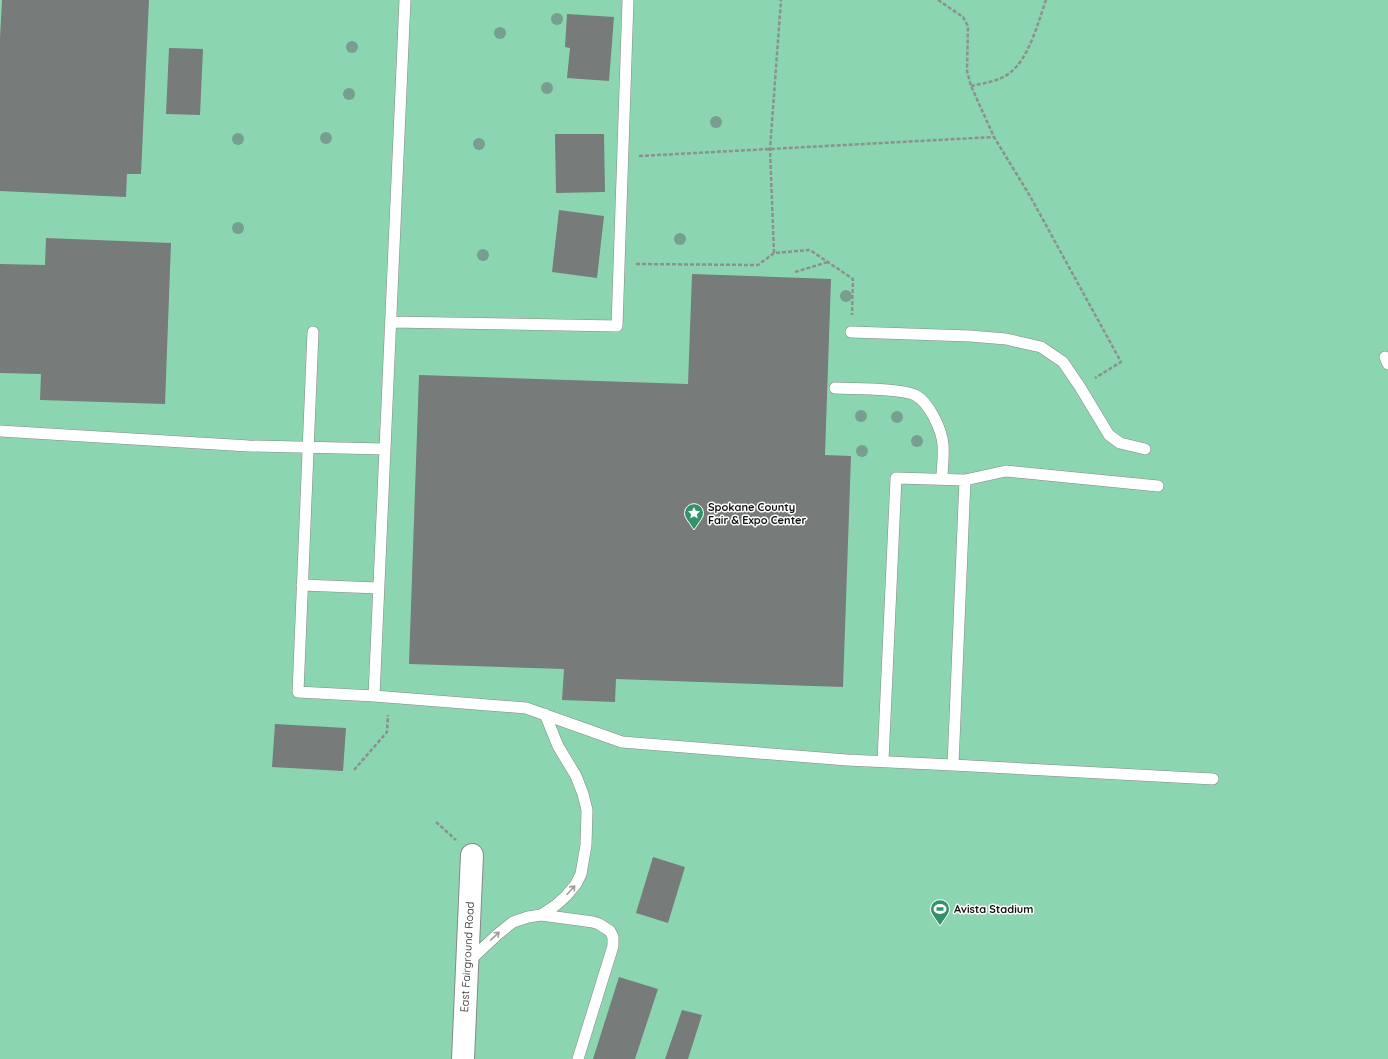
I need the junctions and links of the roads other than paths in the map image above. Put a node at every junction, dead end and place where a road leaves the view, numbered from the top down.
1 (405, 0) edge
2 (628, 0) edge
3 (391, 322) junction
4 (313, 332) dead end
5 (851, 332) road end
6 (835, 388) dead end
7 (0, 431) edge
8 (308, 447) junction
9 (1145, 448) dead end
10 (385, 449) junction
11 (942, 479) junction
12 (965, 480) junction
13 (1158, 486) dead end
14 (302, 585) junction
15 (378, 588) junction
16 (374, 696) junction
17 (545, 714) junction
18 (883, 761) junction
19 (953, 764) junction
20 (1213, 779) dead end
21 (472, 855) dead end
22 (541, 915) junction
23 (467, 963) junction
24 (463, 1059) edge
25 (578, 1059) edge

1 - 3 lane
2 - 3 lane
3 - 10 lane
4 - 8 lane
5 - 9 lane
6 - 11 lane
7 - 8 lane
8 - 10 lane
8 - 14 lane
10 - 15 lane
11 - 12 lane
11 - 18 lane
12 - 13 lane
12 - 19 lane
14 - 15 lane
14 - 16 lane
15 - 16 lane
16 - 17 lane
17 - 18 lane
22 -> 17 lane
18 - 19 lane
19 - 20 lane
21 - 23 street, East Fairground Road
23 -> 22 lane
22 - 25 lane
23 - 24 street, East Fairground Road

